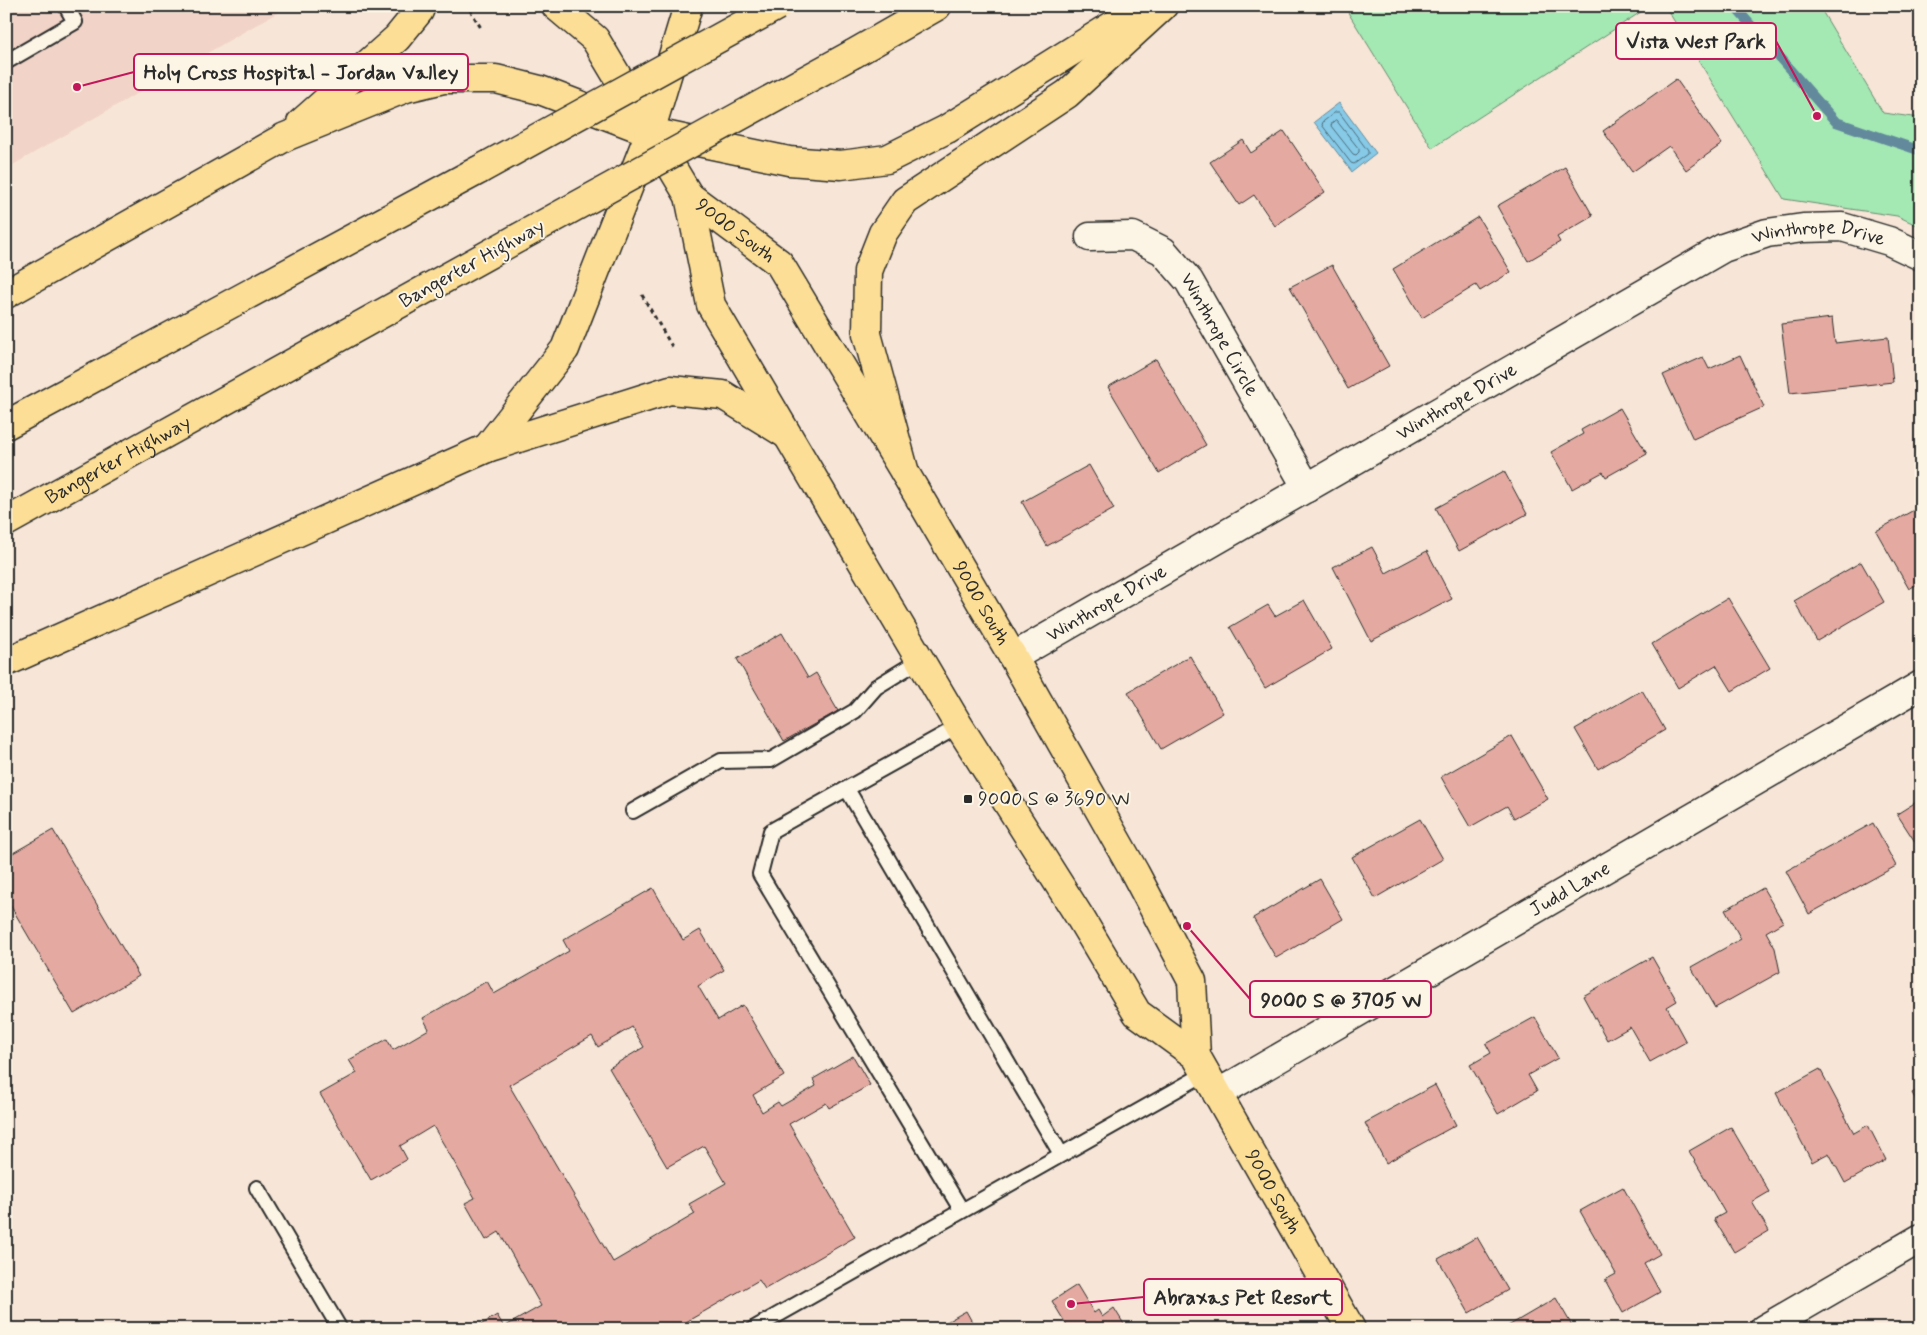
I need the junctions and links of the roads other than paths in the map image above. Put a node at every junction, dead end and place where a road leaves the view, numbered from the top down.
1 (66, 6) edge
2 (421, 6) edge
3 (556, 6) edge
4 (589, 6) edge
5 (688, 6) edge
6 (777, 6) edge
7 (937, 6) edge
8 (1144, 6) edge
9 (1163, 6) edge
10 (595, 39) junction
11 (6, 62) edge
12 (650, 132) junction
13 (285, 138) junction
14 (689, 196) junction
15 (1090, 237) dead end
16 (1921, 256) edge
17 (6, 294) edge
18 (6, 426) edge
19 (786, 434) junction
20 (487, 448) junction
21 (905, 474) junction
22 (1307, 488) junction
23 (6, 522) edge
24 (1013, 657) junction
25 (920, 660) junction
26 (6, 662) edge
27 (1921, 685) edge
28 (959, 726) junction
29 (846, 789) junction
30 (633, 811) dead end
31 (1207, 1074) junction
32 (1061, 1154) junction
33 (257, 1188) dead end
34 (962, 1210) junction
35 (1921, 1238) edge
36 (340, 1329) edge
37 (753, 1329) edge
38 (1351, 1329) edge
39 (1764, 1329) edge

1 - 11 lane
2 - 13 main road
3 - 10 main road, 9000 South
4 - 10 main road, 9000 South
5 - 12 main road
6 - 18 main road, bridge
7 - 23 main road, Bangerter Highway, bridge
8 - 12 main road
9 - 21 main road
10 - 12 main road, 9000 South
12 - 13 main road
12 - 14 main road, 9000 South
12 - 20 main road
13 - 17 main road
14 - 19 main road, 9000 South
14 - 21 main road, 9000 South
15 - 22 street, Winthrope Circle
16 - 22 street, Winthrope Drive
19 - 20 main road
19 - 25 main road, 9000 South
20 - 26 main road
21 - 24 main road, 9000 South
22 - 24 street, Winthrope Drive
24 - 31 main road, 9000 South
25 - 28 main road, 9000 South
25 - 30 lane
27 - 31 street, Judd Lane
28 - 29 lane
28 - 31 main road, 9000 South
29 - 32 lane
29 - 34 lane
31 - 32 lane
31 - 38 main road, 9000 South
32 - 34 lane
33 - 36 lane
34 - 37 lane
35 - 39 street

